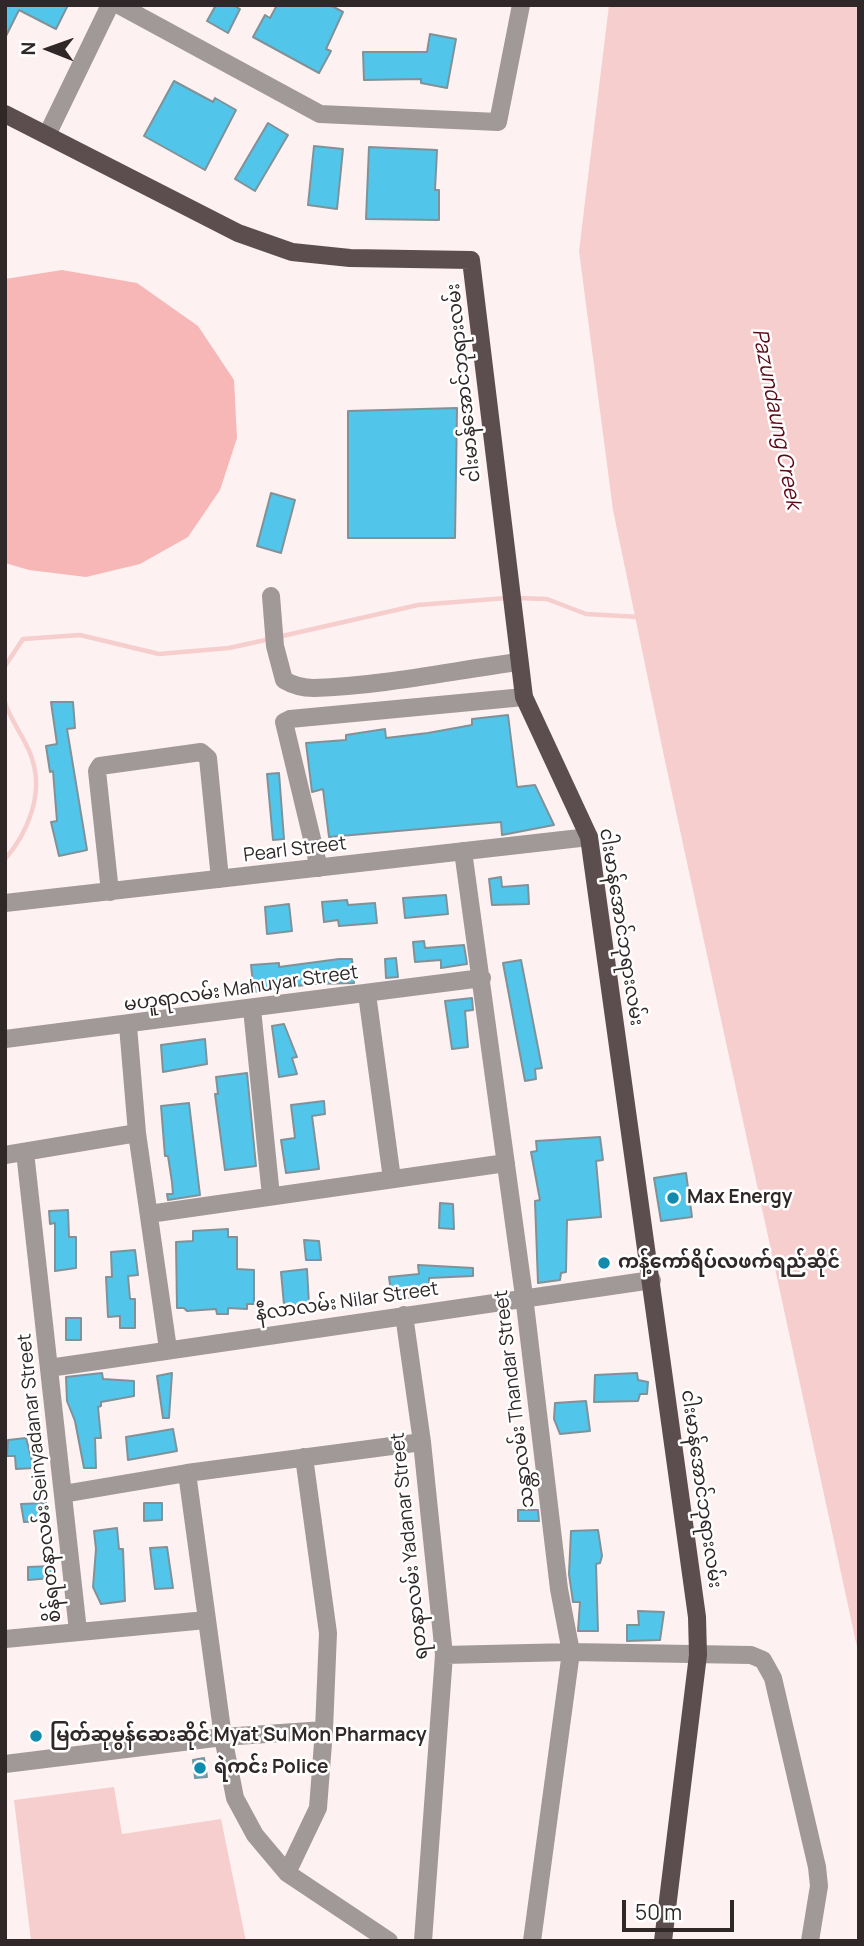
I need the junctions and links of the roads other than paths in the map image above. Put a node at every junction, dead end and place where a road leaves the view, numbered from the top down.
1 (110, 5) edge
2 (119, 5) edge
3 (521, 5) edge
4 (5, 114) edge
5 (47, 135) junction
6 (271, 597) dead end
7 (518, 662) junction
8 (524, 697) junction
9 (589, 837) junction
10 (463, 851) junction
11 (319, 868) junction
12 (220, 879) junction
13 (110, 892) junction
14 (5, 903) edge
15 (482, 978) junction
16 (367, 994) junction
17 (252, 1009) junction
18 (128, 1026) junction
19 (5, 1039) edge
20 (137, 1133) junction
21 (24, 1152) junction
22 (5, 1155) edge
23 (506, 1163) junction
24 (392, 1179) junction
25 (271, 1196) junction
26 (149, 1214) junction
27 (652, 1280) junction
28 (524, 1296) junction
29 (404, 1315) junction
30 (168, 1349) junction
31 (49, 1368) junction
32 (422, 1442) junction
33 (304, 1457) junction
34 (187, 1473) junction
35 (64, 1494) junction
36 (206, 1620) junction
37 (78, 1631) junction
38 (5, 1639) edge
39 (571, 1652) junction
40 (444, 1655) junction
41 (698, 1655) junction
42 (324, 1730) junction
43 (223, 1737) junction
44 (5, 1764) edge
45 (287, 1873) junction
46 (389, 1941) edge
47 (423, 1941) edge
48 (532, 1941) edge
49 (663, 1941) edge
50 (810, 1941) edge

1 - 5 street
2 - 3 street
4 - 5 main road, ငါးမာန်အောင်ဘုရားလမ်း
5 - 7 main road, ငါးမာန်အောင်ဘုရားလမ်း
6 - 7 street
7 - 8 main road, ငါးမာန်အောင်ဘုရားလမ်း
8 - 9 main road, ငါးမာန်အောင်ဘုရားလမ်း
8 - 11 street
9 - 10 street, Pearl Street
9 - 27 main road, ငါးမာန်အောင်ဘုရားလမ်း
10 - 11 street, Pearl Street
10 - 15 street, သန္တာလမ်း Thandar Street
11 - 12 street, Pearl Street
12 - 13 street, Pearl Street
12 - 13 street
13 - 14 street, Pearl Street
15 - 16 street, မဟူရာလမ်း Mahuyar Street
15 - 23 street, သန္တာလမ်း Thandar Street
16 - 17 street, မဟူရာလမ်း Mahuyar Street
16 - 24 street
17 - 18 street, မဟူရာလမ်း Mahuyar Street
17 - 25 street
18 - 19 street, မဟူရာလမ်း Mahuyar Street
18 - 20 street
20 - 21 street
20 - 26 street
21 - 22 street
21 - 31 street, စိန်ရတနာလမ်း Seinyadanar Street
23 - 24 street
23 - 28 street, သန္တာလမ်း Thandar Street
24 - 25 street
25 - 26 street
26 - 30 street
27 - 28 street, နီလာလမ်း Nilar Street
27 - 41 main road, ငါးမာန်အောင်ဘုရားလမ်း
28 - 29 street, နီလာလမ်း Nilar Street
28 - 39 street, သန္တာလမ်း Thandar Street
29 - 30 street, နီလာလမ်း Nilar Street
29 - 32 street, ရတနာလမ်း Yadanar Street
30 - 31 street, နီလာလမ်း Nilar Street
31 - 35 street, စိန်ရတနာလမ်း Seinyadanar Street
32 - 33 street
32 - 40 street, ရတနာလမ်း Yadanar Street
33 - 34 street
33 - 42 street
34 - 35 street
34 - 36 street
35 - 37 street, စိန်ရတနာလမ်း Seinyadanar Street
36 - 37 street
36 - 43 street
37 - 38 street
39 - 40 street
39 - 41 street
39 - 48 street, သန္တာလမ်း Thandar Street
40 - 47 street, ရတနာလမ်း Yadanar Street
41 - 49 main road, ငါးမာန်အောင်ဘုရားလမ်း
41 - 50 street
42 - 43 street
42 - 45 street
43 - 44 street
43 - 45 street
45 - 46 street

